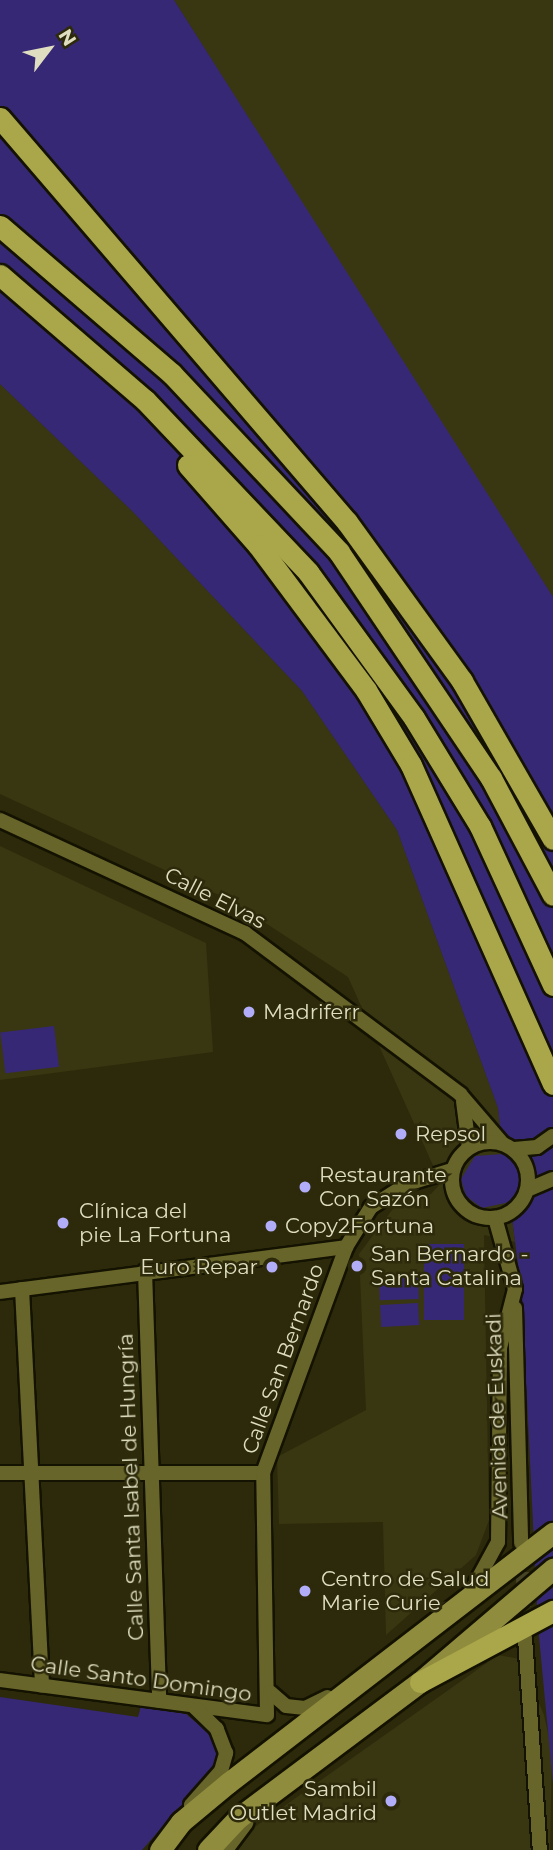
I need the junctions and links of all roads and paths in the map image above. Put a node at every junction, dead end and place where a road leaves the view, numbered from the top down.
1 (0, 118) edge
2 (0, 226) edge
3 (129, 271) junction
4 (0, 275) edge
5 (145, 400) junction
6 (339, 552) junction
7 (0, 820) edge
8 (553, 839) edge
9 (553, 895) edge
10 (553, 985) edge
11 (553, 1084) edge
12 (460, 1094) junction
13 (553, 1136) edge
14 (508, 1146) junction
15 (469, 1148) junction
16 (452, 1170) junction
17 (553, 1179) edge
18 (527, 1190) junction
19 (495, 1218) junction
20 (346, 1247) junction
21 (145, 1271) junction
22 (22, 1289) junction
23 (515, 1289) junction
24 (0, 1292) edge
25 (32, 1472) junction
26 (0, 1473) edge
27 (263, 1473) junction
28 (151, 1475) junction
29 (553, 1533) edge
30 (522, 1543) tunnel mouth
31 (553, 1569) edge
32 (553, 1611) edge
33 (431, 1629) junction
34 (525, 1638) tunnel mouth
35 (368, 1678) junction
36 (0, 1680) edge
37 (420, 1682) junction
38 (42, 1685) junction
39 (159, 1700) junction
40 (270, 1700) junction
41 (192, 1706) junction
42 (270, 1792) junction
43 (181, 1822) junction
44 (160, 1850) edge
45 (208, 1850) edge
46 (226, 1850) edge
47 (540, 1850) edge

1 - 3 highway
2 - 6 highway
3 - 6 highway
3 - 8 highway
4 - 5 highway
5 - 10 highway
5 - 11 highway
6 - 9 highway
7 - 12 street, Calle Elvas
12 - 14 street, Calle Elvas
12 - 15 street
13 - 14 street
14 - 15 street
14 - 18 street
15 - 16 street
16 - 19 street
16 - 20 street, Calle San Bernardo
17 - 18 street
18 - 19 street
19 - 23 street, Avenida de Euskadi
20 - 21 street
20 - 27 street, Calle San Bernardo
21 - 22 street
21 - 28 street, Calle Santa Isabel de Hungría
22 - 24 street
22 - 25 street
23 - 30 street, Avenida de Euskadi
23 - 33 street
25 - 26 street
25 - 28 street
25 - 38 street
27 - 28 street
27 - 40 street, Calle San Bernardo
28 - 39 street, Calle Santa Isabel de Hungría
29 - 33 main road
31 - 37 main road
32 - 37 highway
33 - 35 main road
34 - 47 street
35 - 40 street, Calle Santo Domingo
35 - 43 main road
36 - 38 street, Calle Santo Domingo
37 - 42 main road
38 - 39 street, Calle Santo Domingo
39 - 41 street, Calle Santo Domingo
40 - 41 street, Calle Santo Domingo
41 - 43 street
42 - 45 main road
42 - 46 street
43 - 44 main road

